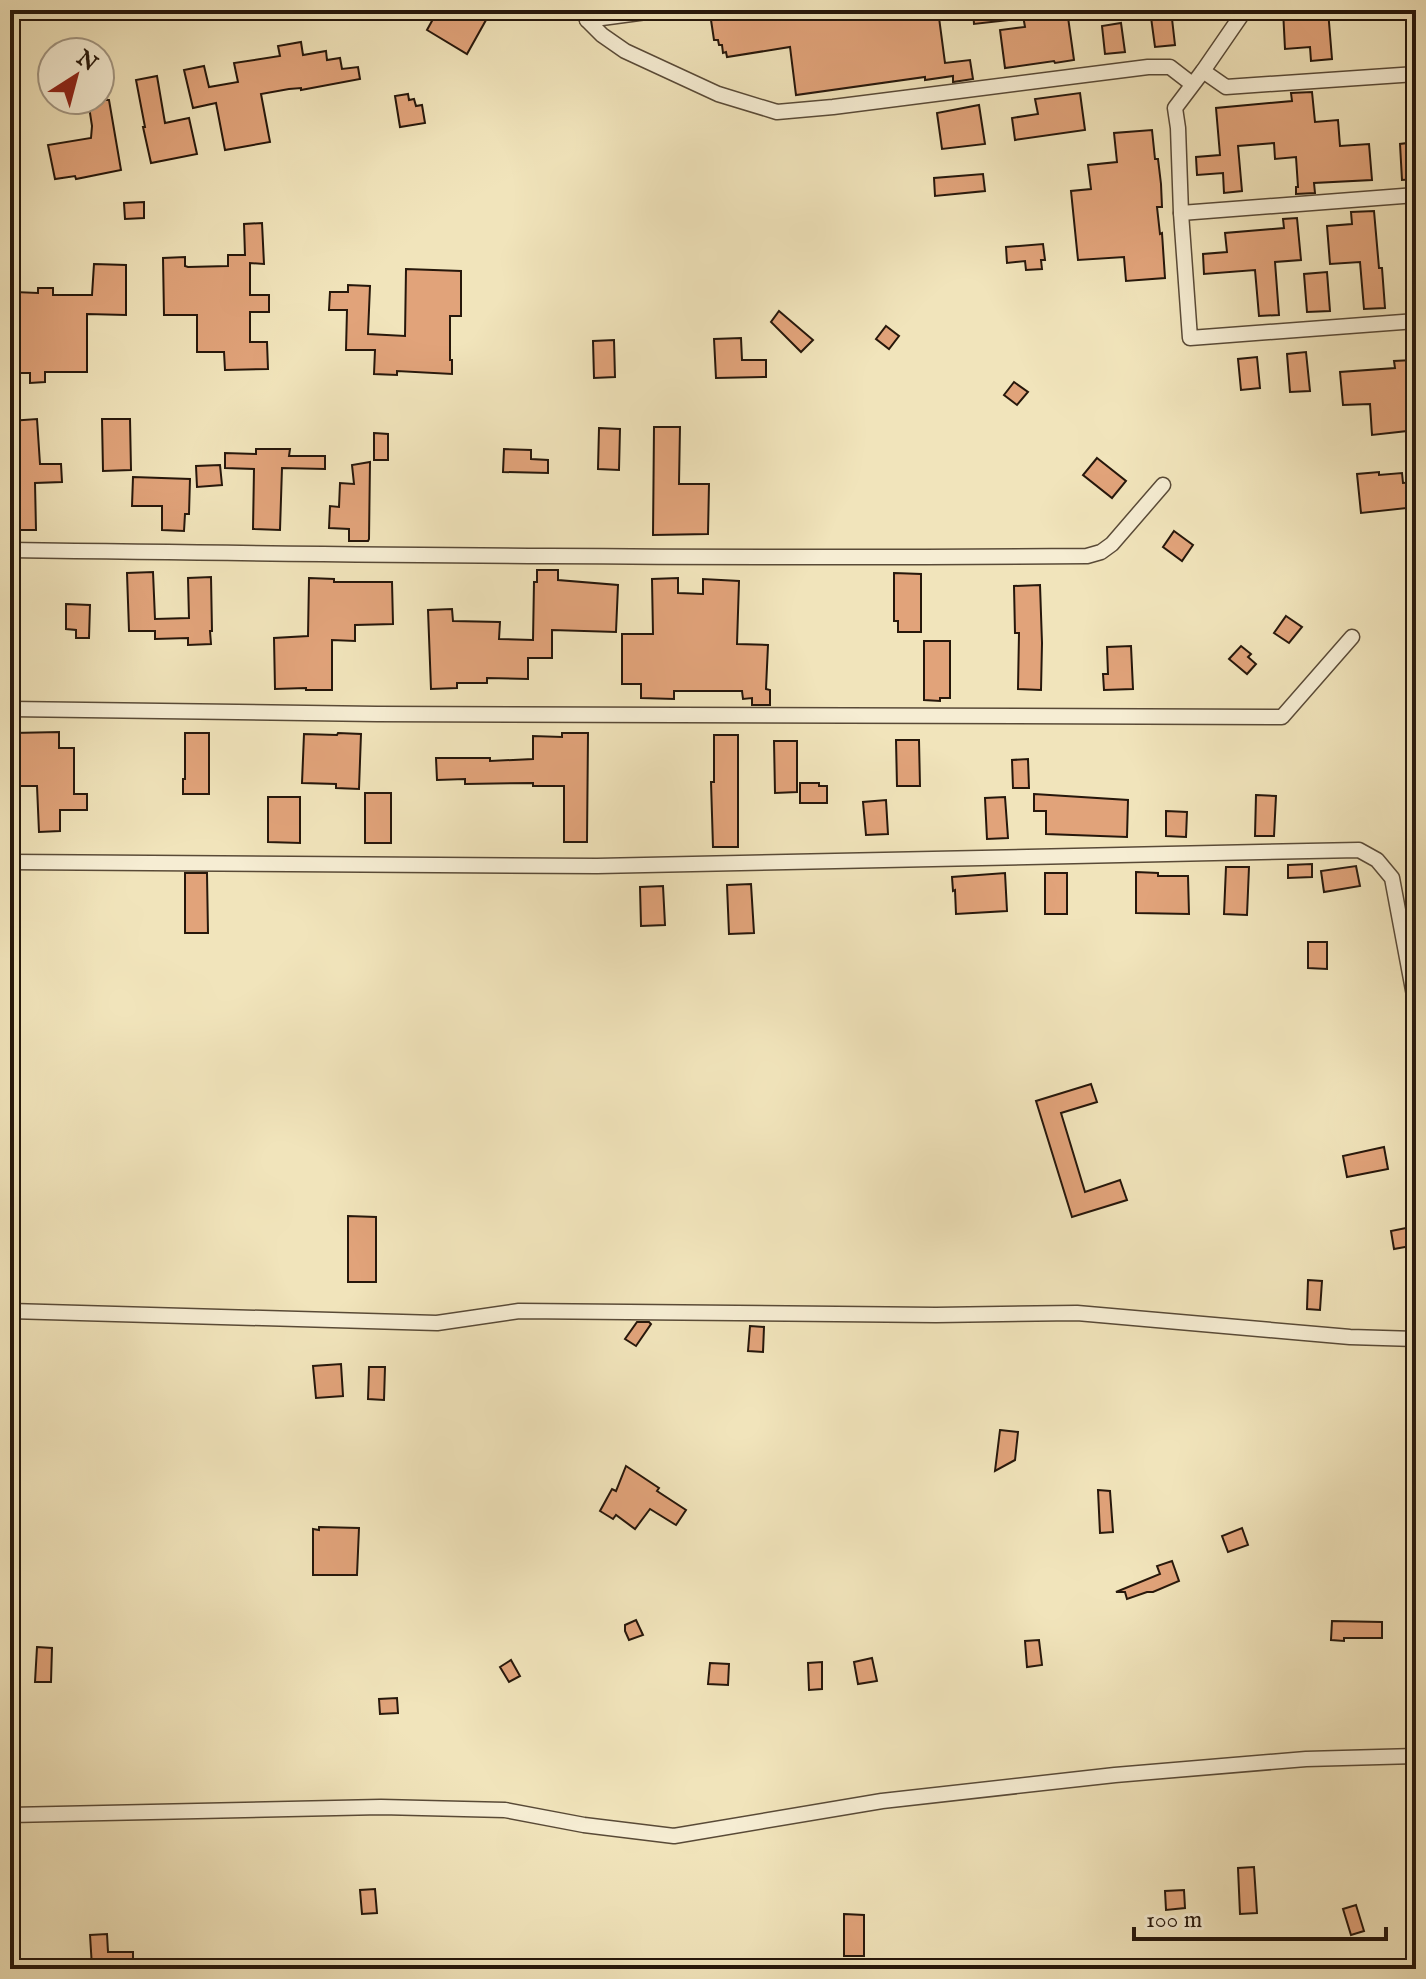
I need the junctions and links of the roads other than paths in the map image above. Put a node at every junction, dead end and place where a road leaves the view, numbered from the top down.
1 (661, 10) edge
2 (1245, 10) edge
3 (1203, 71) junction
4 (1416, 74) edge
5 (1192, 84) junction
6 (1416, 195) edge
7 (1181, 213) junction
8 (1416, 321) edge
9 (1163, 485) dead end
10 (10, 550) edge
11 (1352, 637) dead end
12 (10, 709) edge
13 (10, 862) edge
14 (1416, 1006) edge
15 (10, 1311) edge
16 (1416, 1339) edge
17 (1416, 1756) edge
18 (10, 1815) edge

1 - 5 street
2 - 3 street
3 - 4 street
3 - 5 street
5 - 7 street
6 - 7 street
7 - 8 street
9 - 10 street
11 - 12 street
13 - 14 street
15 - 16 street
17 - 18 street

